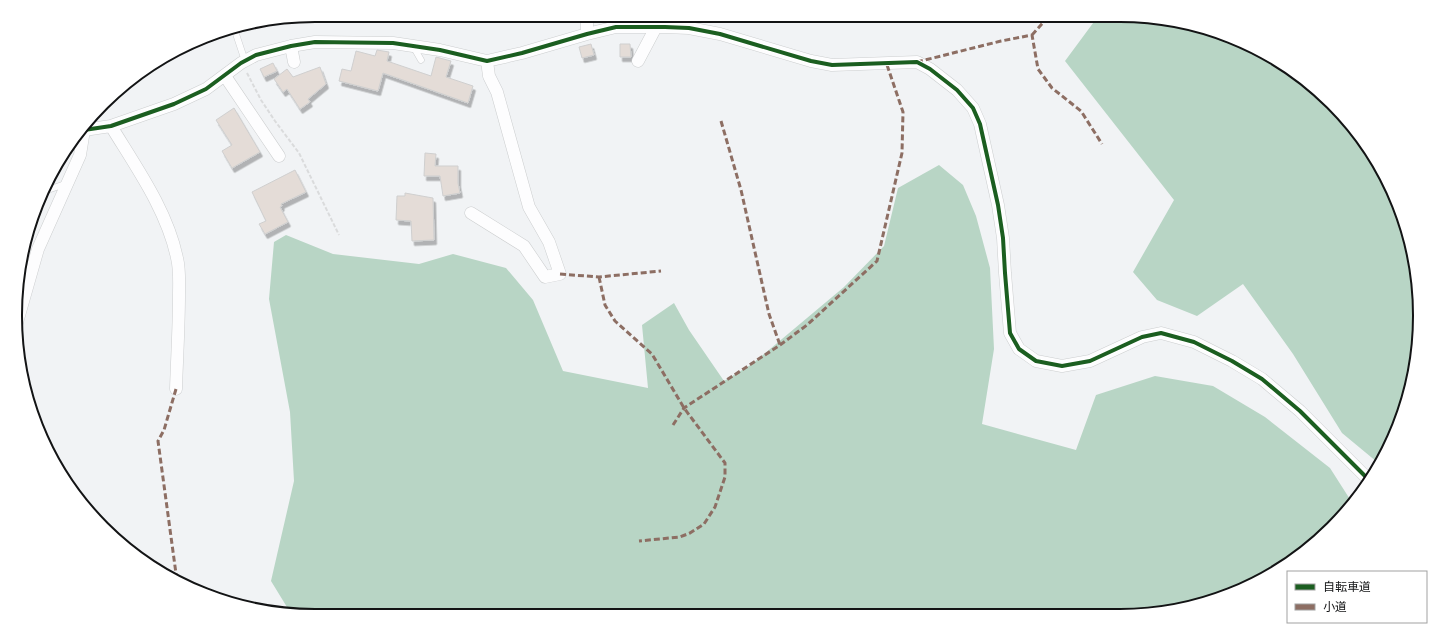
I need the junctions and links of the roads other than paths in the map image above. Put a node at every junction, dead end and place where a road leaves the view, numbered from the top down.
1 (587, 22) edge
2 (656, 27) junction
3 (235, 33) edge
4 (587, 34) junction
5 (291, 46) junction
6 (413, 46) junction
7 (421, 60) dead end
8 (487, 61) junction
9 (638, 61) dead end
10 (243, 62) junction
11 (294, 62) dead end
12 (225, 76) junction
13 (111, 126) junction
14 (89, 129) edge
15 (83, 137) edge
16 (279, 156) dead end
17 (67, 184) junction
18 (50, 190) edge
19 (471, 213) dead end
20 (23, 293) edge
21 (176, 389) dead end
22 (1365, 476) edge

1 - 4 street
2 - 4 street
2 - 9 street
2 - 22 street
3 - 10 lane
4 - 8 street
5 - 6 street
5 - 10 street
5 - 11 street
6 - 7 lane
6 - 8 street
8 - 19 street
10 - 12 street
12 - 13 street
12 - 16 street
13 - 14 street
13 - 21 street
15 - 17 street
17 - 18 lane
17 - 20 street

